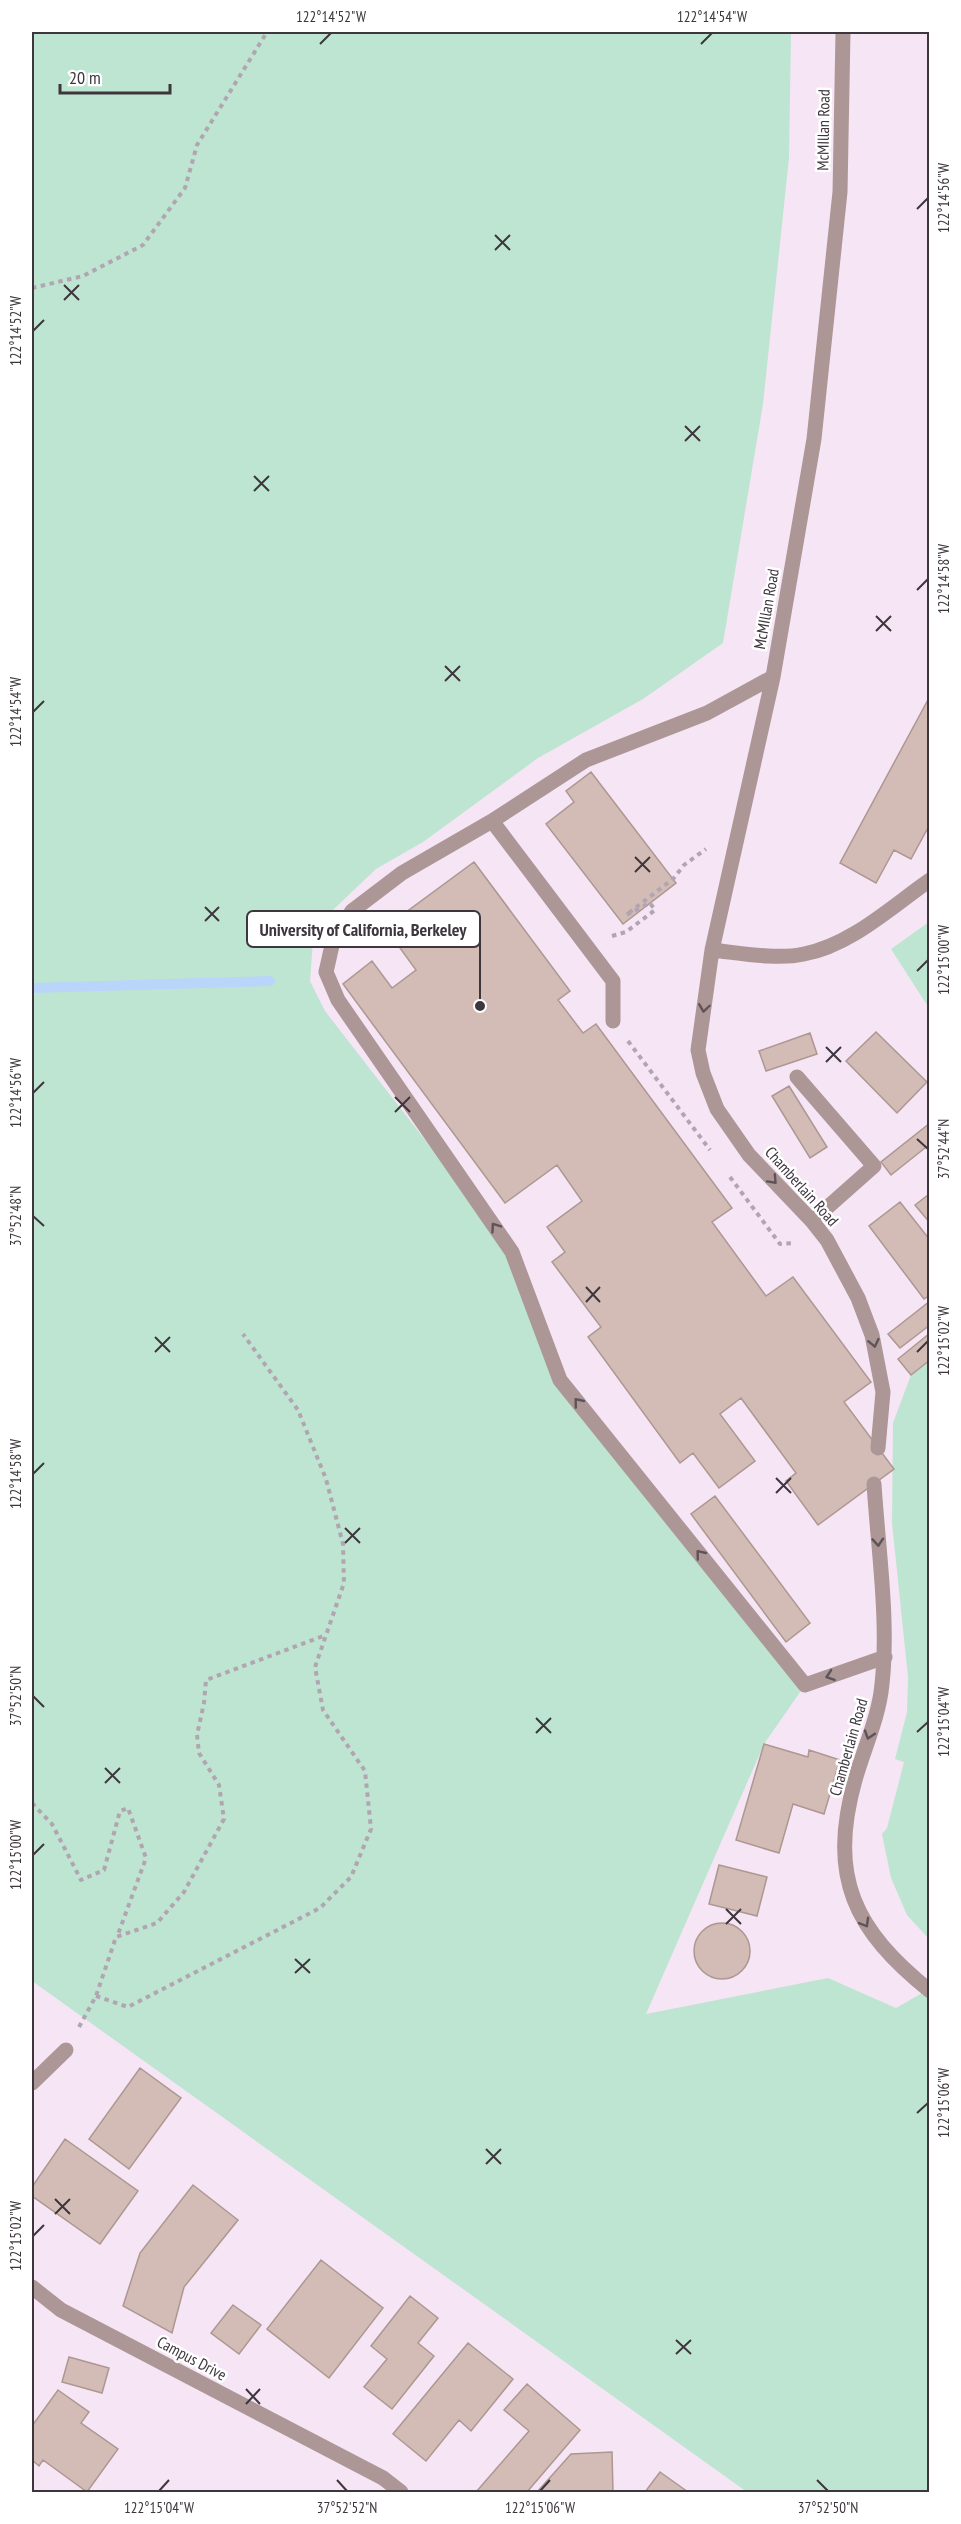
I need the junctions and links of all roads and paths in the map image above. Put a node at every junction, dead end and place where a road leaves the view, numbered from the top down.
1 (267, 32) edge
2 (843, 32) edge
3 (32, 288) edge
4 (773, 677) junction
5 (492, 821) junction
6 (733, 855) junction
7 (930, 880) edge
8 (583, 943) junction
9 (712, 950) junction
10 (613, 1021) dead end
11 (797, 1077) dead end
12 (812, 1221) junction
13 (243, 1335) dead end
14 (878, 1448) dead end
15 (874, 1484) dead end
16 (326, 1634) junction
17 (885, 1657) junction
18 (32, 1803) edge
19 (116, 1937) junction
20 (930, 1991) edge
21 (96, 1996) junction
22 (66, 2050) joint
23 (32, 2084) edge
24 (32, 2287) edge
25 (401, 2493) edge

1 - 3 path
2 - 4 street, McMIllan Road
4 - 5 street
4 - 6 street, McMIllan Road
5 - 8 street
17 -> 5 street
6 - 8 path
6 - 9 street, McMIllan Road
7 - 9 street
8 - 10 street
9 -> 12 street, Chamberlain Road
11 - 12 street
12 -> 14 street, Chamberlain Road
13 - 16 path
15 -> 17 street, Chamberlain Road
16 - 19 path
16 - 21 path
17 -> 20 street, Chamberlain Road
18 - 19 path
19 - 21 path
21 - 22 path
22 - 23 street
24 - 25 street, Campus Drive

